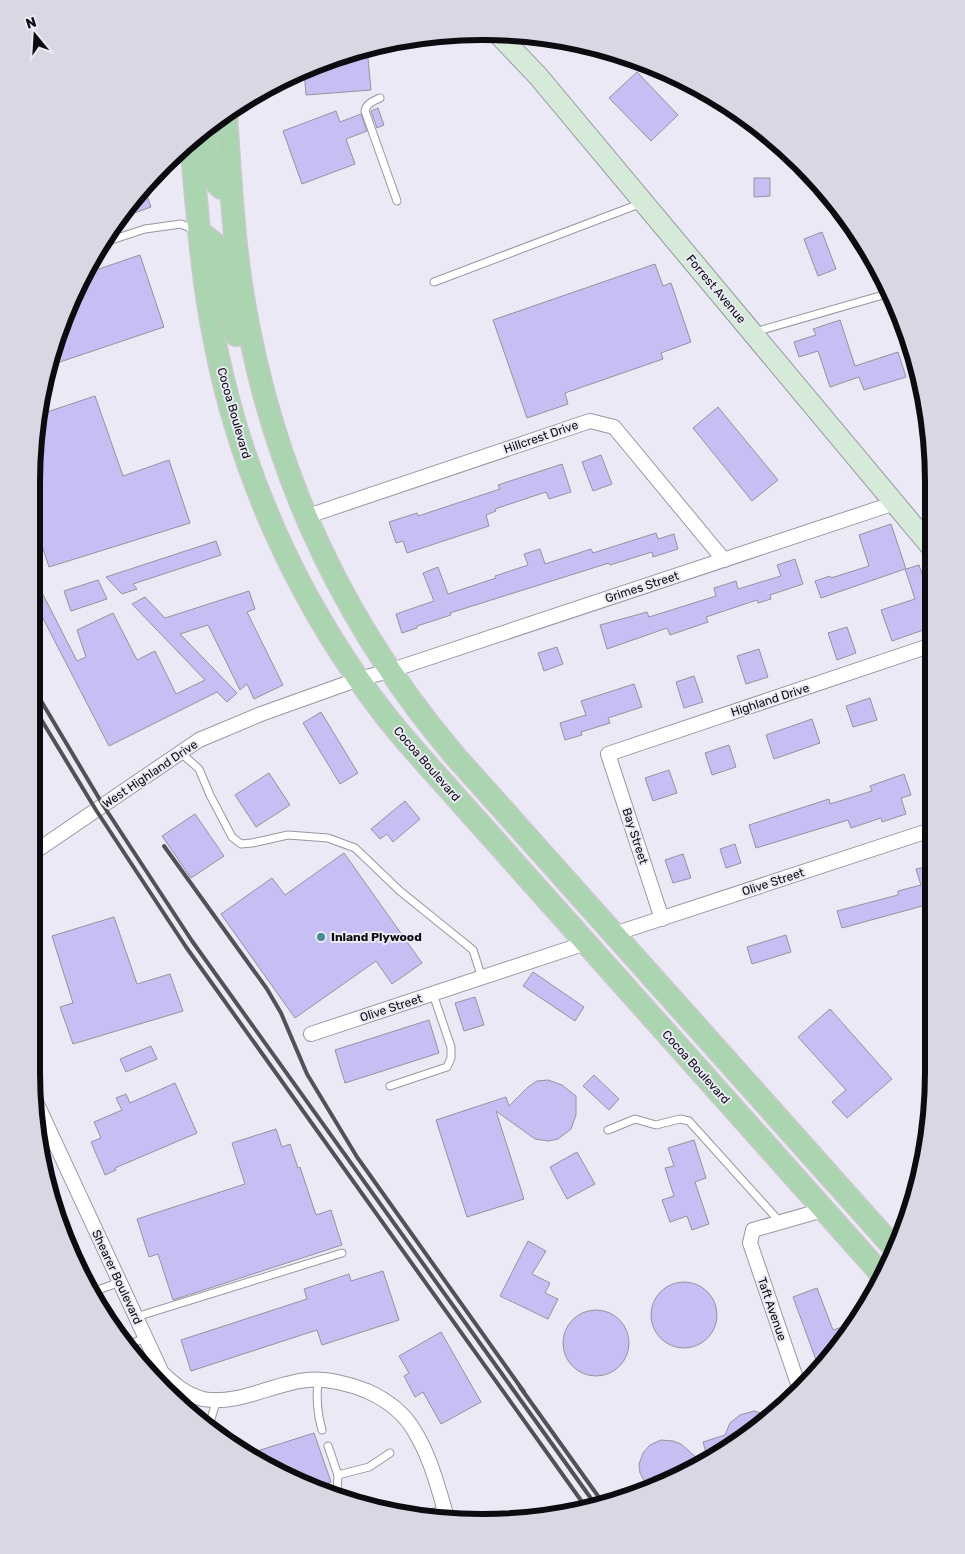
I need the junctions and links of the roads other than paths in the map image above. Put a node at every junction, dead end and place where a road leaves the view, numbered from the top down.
1 (504, 41) edge
2 (380, 98) dead end
3 (227, 122) edge
4 (206, 137) edge
5 (192, 149) edge
6 (232, 187) junction
7 (397, 201) dead end
8 (644, 203) junction
9 (200, 232) junction
10 (114, 239) edge
11 (434, 282) dead end
12 (883, 295) edge
13 (753, 333) junction
14 (271, 421) junction
15 (895, 503) junction
16 (305, 517) junction
17 (925, 539) edge
18 (724, 560) junction
19 (925, 648) edge
20 (389, 671) junction
21 (359, 679) junction
22 (181, 753) junction
23 (608, 754) joint
24 (479, 823) junction
25 (925, 832) edge
26 (40, 848) edge
27 (662, 919) junction
28 (614, 934) junction
29 (586, 943) junction
30 (482, 978) junction
31 (433, 994) junction
32 (311, 1034) dead end
33 (744, 1080) junction
34 (390, 1086) dead end
35 (43, 1116) edge
36 (608, 1130) dead end
37 (823, 1210) junction
38 (780, 1222) junction
39 (890, 1243) edge
40 (342, 1253) dead end
41 (877, 1270) edge
42 (120, 1282) junction
43 (98, 1290) edge
44 (136, 1317) junction
45 (146, 1338) junction
46 (133, 1343) edge
47 (322, 1381) junction
48 (797, 1382) edge
49 (218, 1399) junction
50 (210, 1421) edge
51 (322, 1430) dead end
52 (328, 1446) dead end
53 (390, 1453) dead end
54 (338, 1475) junction
55 (336, 1489) edge
56 (446, 1513) edge

1 - 8 street, Forrest Avenue
2 - 7 lane
3 - 6 main road
4 - 6 main road
5 - 9 main road, Cocoa Boulevard
6 - 14 main road
8 - 11 lane
8 - 13 street, Forrest Avenue
9 - 10 lane
9 - 14 main road
9 - 21 main road, Cocoa Boulevard
12 - 13 lane
13 - 15 street, Forrest Avenue
14 - 16 main road
15 - 17 street, Forrest Avenue
15 - 18 street, Grimes Street
16 - 18 street, Hillcrest Drive
16 - 20 main road
18 - 20 street, Grimes Street
19 - 23 street, Highland Drive
20 - 21 street, West Highland Drive
20 - 28 main road
21 - 22 street, West Highland Drive
21 - 24 main road, Cocoa Boulevard
22 - 26 street, West Highland Drive
22 - 30 lane
23 - 27 street, Bay Street
24 - 28 main road
24 - 29 main road, Cocoa Boulevard
25 - 27 street, Olive Street
27 - 28 street, Olive Street
28 - 33 main road
29 - 30 street, Olive Street
29 - 33 main road
29 - 37 main road, Cocoa Boulevard
30 - 31 street, Olive Street
31 - 32 street, Olive Street
31 - 34 lane
33 - 39 main road
35 - 42 street, Shearer Boulevard
36 - 38 lane
37 - 38 street
37 - 41 main road, Cocoa Boulevard
38 - 48 street, Taft Avenue
40 - 44 lane
42 - 43 lane
42 - 44 street, Shearer Boulevard
44 - 45 street, Shearer Boulevard
45 - 46 lane
45 - 49 street, Shearer Boulevard
47 - 49 street, Shearer Boulevard
47 - 51 lane
47 - 56 street, Shearer Boulevard
49 - 50 lane
52 - 54 lane
53 - 54 lane
54 - 55 lane

